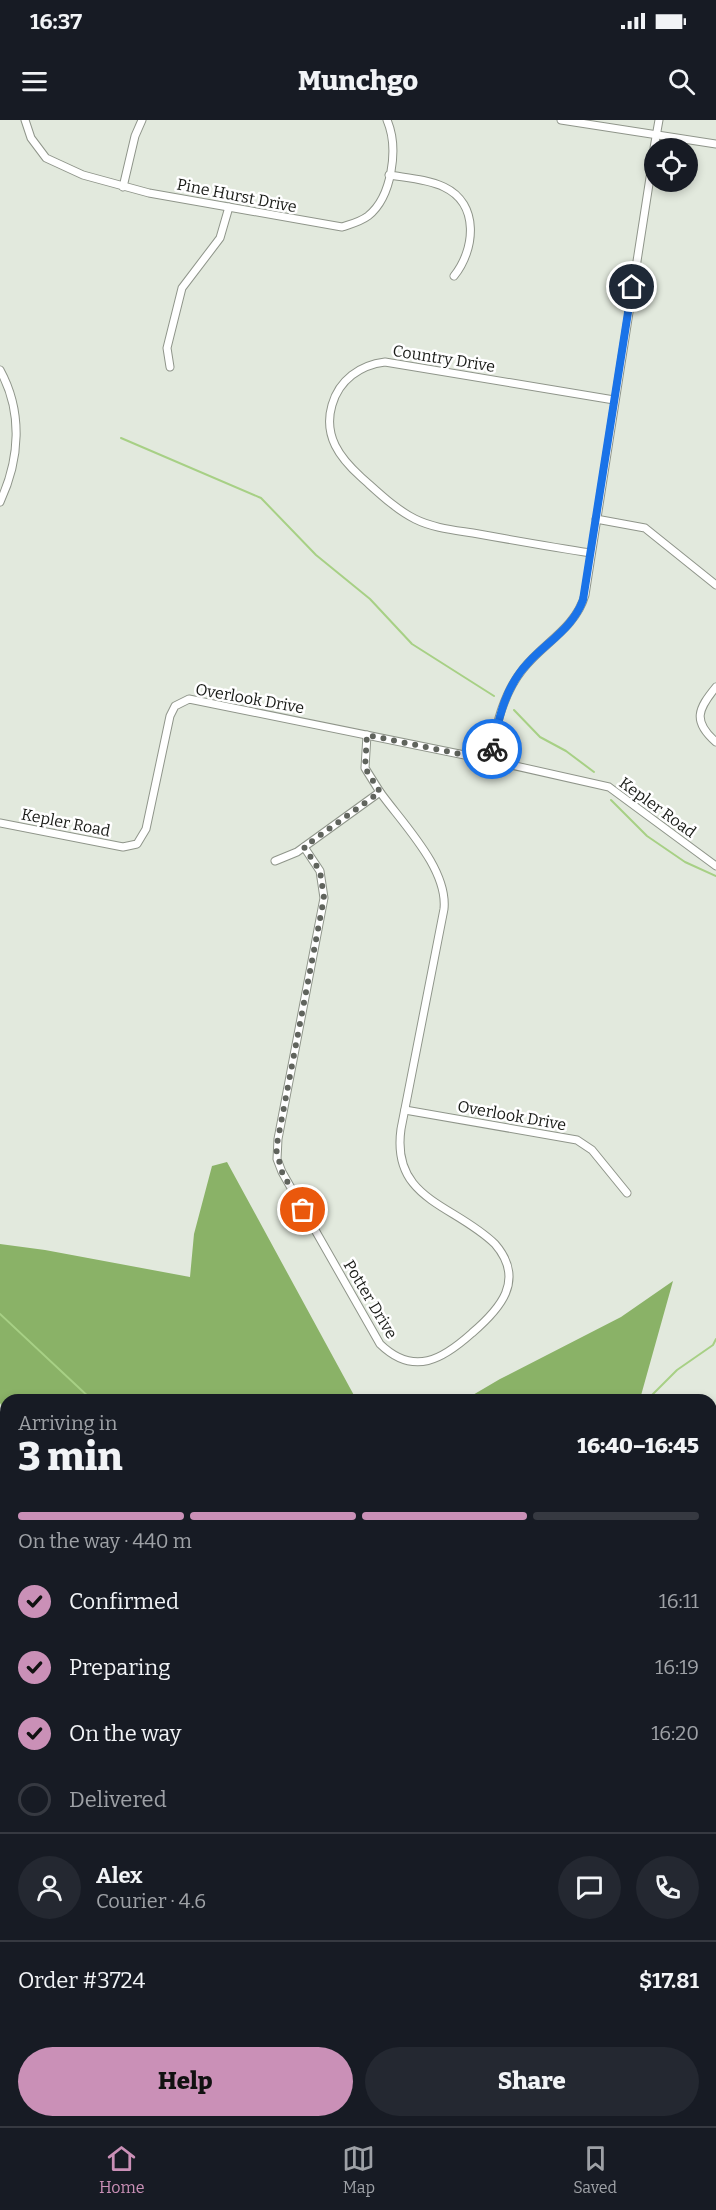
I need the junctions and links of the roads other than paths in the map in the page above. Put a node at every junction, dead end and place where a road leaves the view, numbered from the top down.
1 (25, 120) edge
2 (142, 120) edge
3 (387, 120) edge
4 (561, 120) edge
5 (659, 120) edge
6 (657, 136) junction
7 (716, 144) edge
8 (389, 175) junction
9 (123, 187) junction
10 (647, 192) edge
11 (229, 207) junction
12 (454, 276) dead end
13 (170, 367) dead end
14 (0, 370) edge
15 (614, 400) junction
16 (4, 483) edge
17 (0, 502) edge
18 (596, 519) junction
19 (591, 553) junction
20 (716, 585) edge
21 (716, 687) edge
22 (367, 735) junction
23 (716, 742) edge
24 (489, 760) junction
25 (380, 792) junction
26 (0, 823) edge
27 (128, 847) joint
28 (304, 847) junction
29 (275, 861) dead end
30 (716, 866) edge
31 (405, 1110) junction
32 (627, 1193) dead end

1 - 9 street, Pine Hurst Drive
2 - 9 street
3 - 8 street, Pine Hurst Drive
4 - 6 street
5 - 6 street
6 - 7 street
8 - 11 street, Pine Hurst Drive
8 - 12 street
9 - 11 street, Pine Hurst Drive
10 - 15 street
11 - 13 street
14 - 16 street
15 - 18 street
15 - 19 street, Country Drive
16 - 17 street
18 - 19 street
18 - 20 street
19 - 24 street
21 - 23 street
22 - 24 street, Kepler Road
22 - 25 street, Potter Drive
22 - 27 street, Overlook Drive
24 - 30 street, Kepler Road
25 - 28 street
25 - 31 street, Potter Drive
26 - 27 street, Kepler Road
28 - 29 street
28 - 31 street, Potter Drive
31 - 32 street, Overlook Drive

